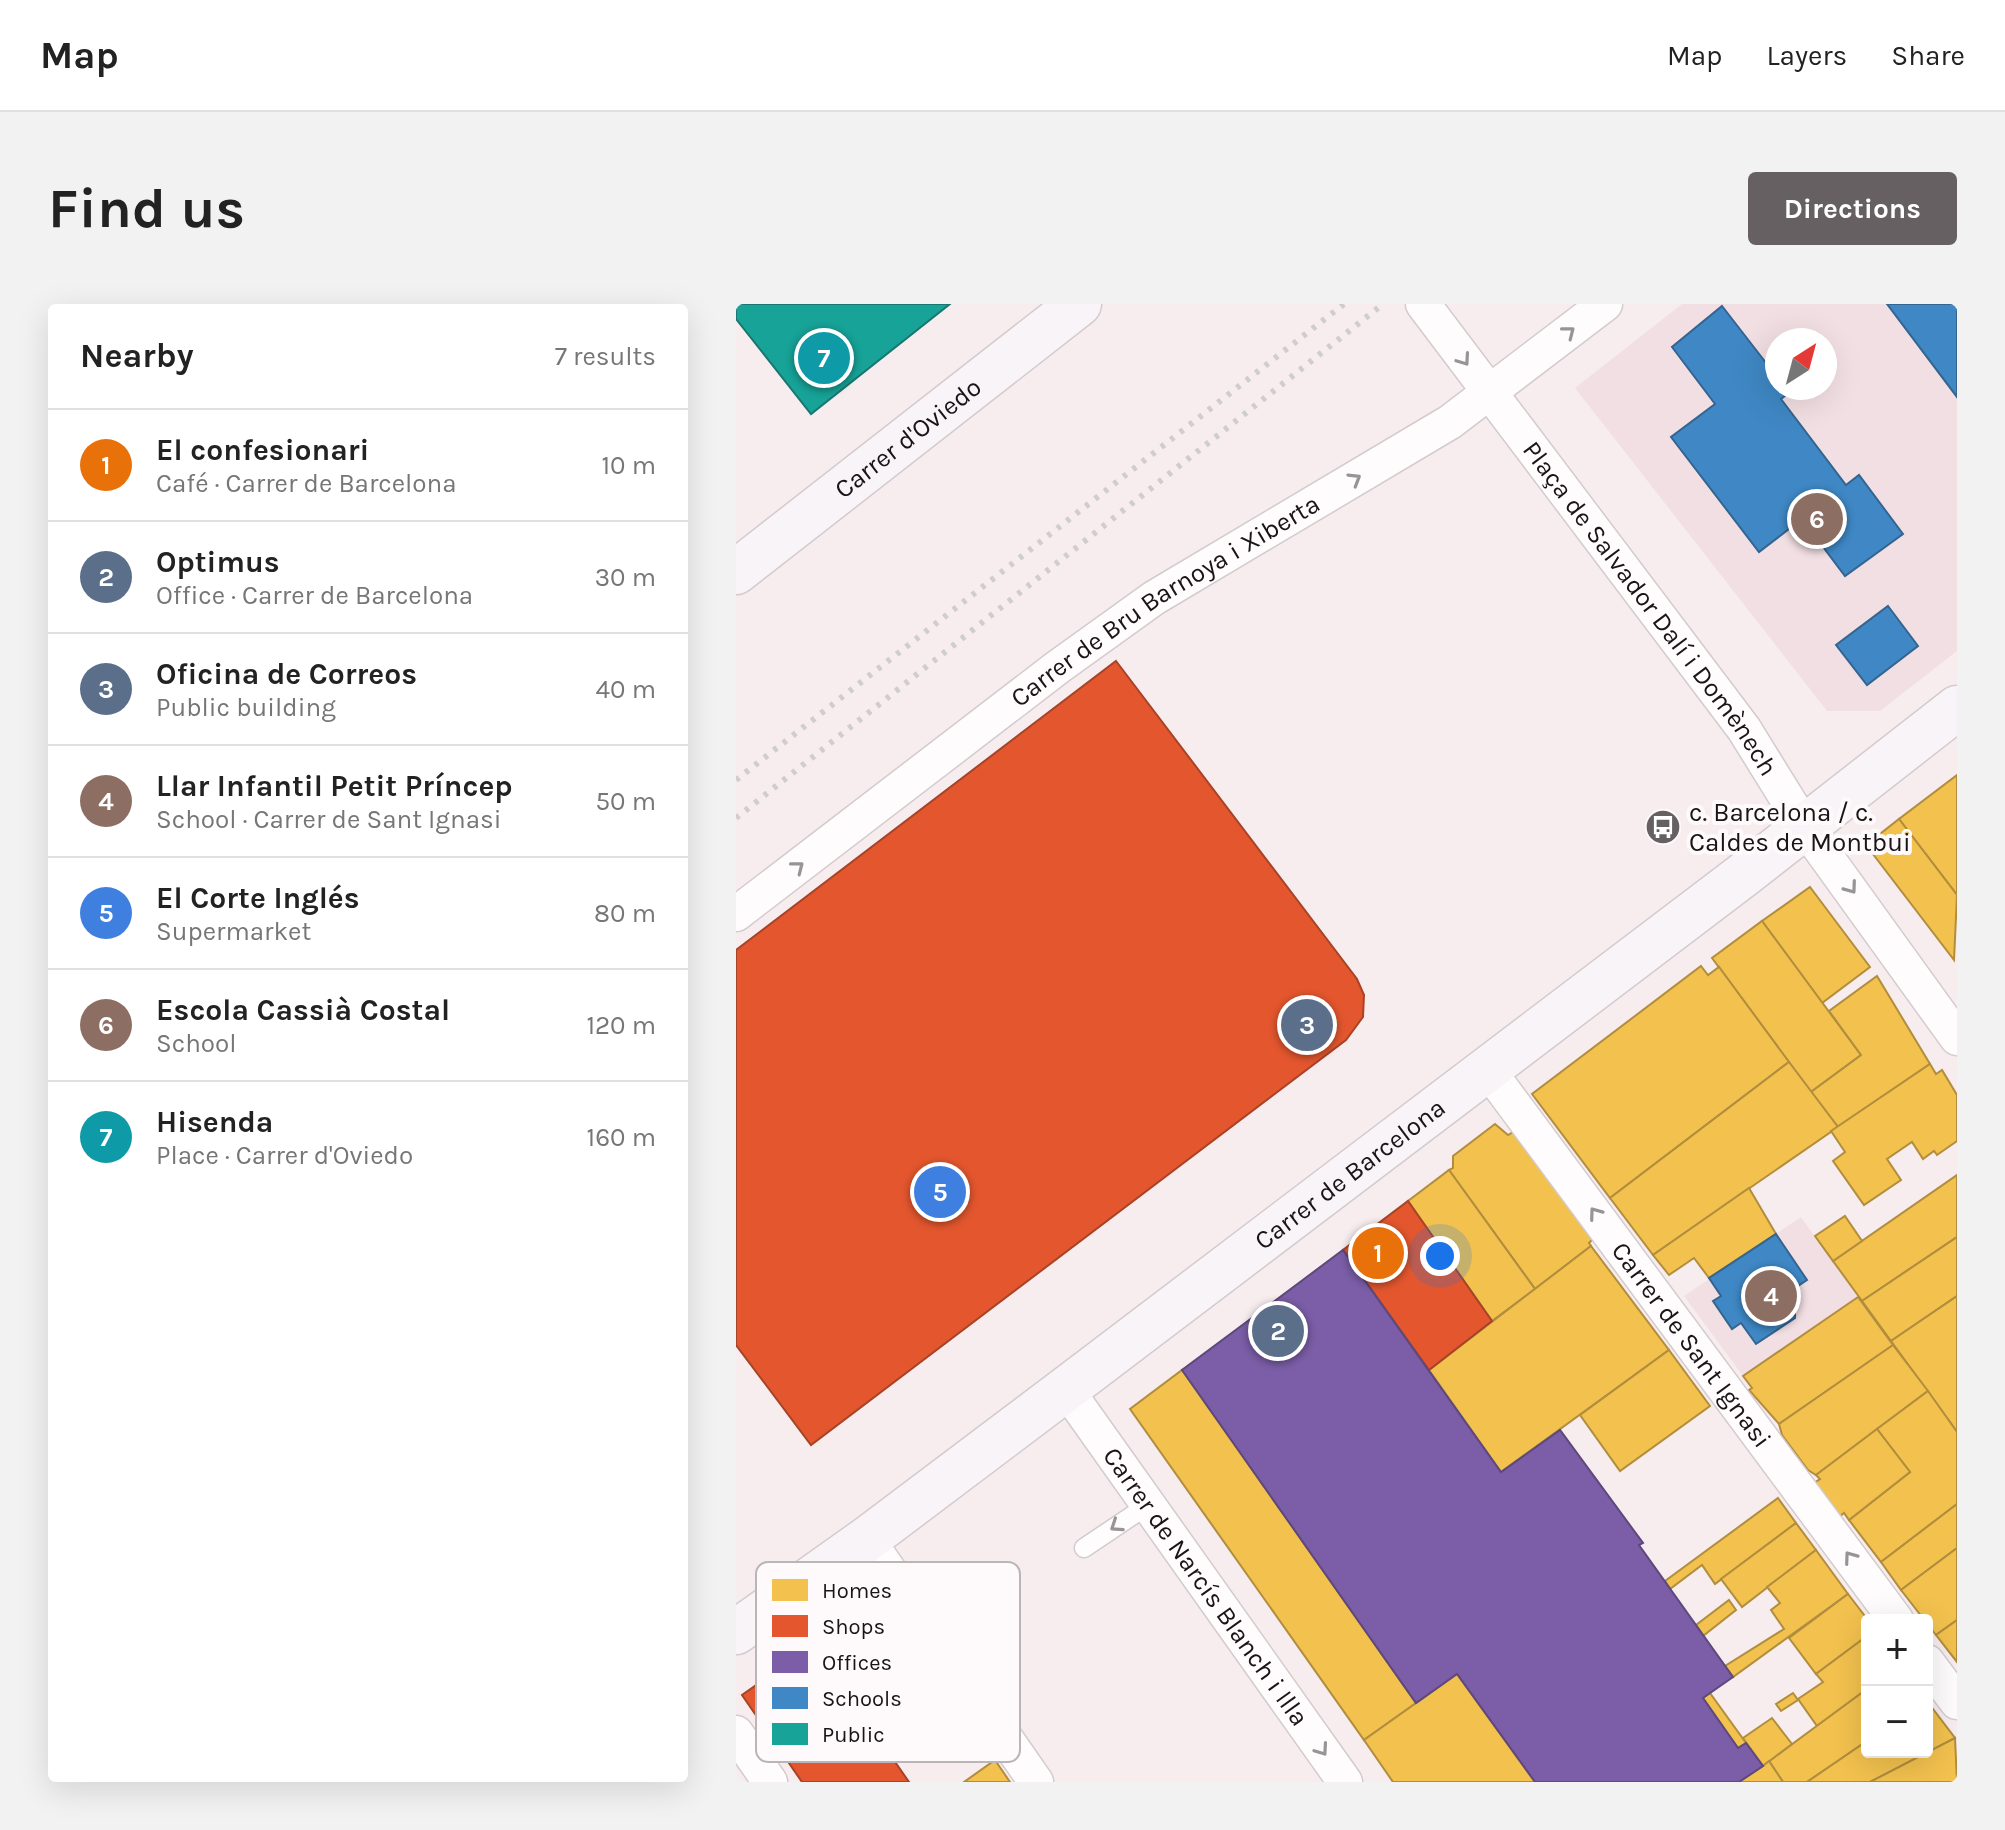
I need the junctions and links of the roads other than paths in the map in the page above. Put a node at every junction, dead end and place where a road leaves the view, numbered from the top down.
1 (1079, 304) edge
2 (1423, 304) edge
3 (1605, 304) edge
4 (1488, 395) junction
5 (736, 572) edge
6 (1957, 708) edge
7 (1804, 826) junction
8 (736, 914) edge
9 (1957, 1038) edge
10 (1488, 1070) junction
11 (1066, 1389) junction
12 (1148, 1505) junction
13 (867, 1539) junction
14 (1084, 1548) dead end
15 (835, 1562) edge
16 (883, 1562) edge
17 (1892, 1614) edge
18 (756, 1618) edge
19 (736, 1632) edge
20 (1933, 1670) edge
21 (1957, 1702) edge
22 (736, 1733) edge
23 (1020, 1759) edge
24 (756, 1762) edge
25 (756, 1762) edge
26 (770, 1782) edge
27 (1036, 1782) edge
28 (1345, 1782) edge

1 - 5 main road, Carrer d'Oviedo
2 -> 4 street, Plaça de Salvador Dalí i Domènech
4 -> 3 street, Carrer de Bru Barnoya i Xiberta
4 - 7 street, Plaça de Salvador Dalí i Domènech
8 -> 4 street, Carrer de Bru Barnoya i Xiberta
6 - 7 main road, Carrer de Barcelona
7 -> 9 street, Plaça de Salvador Dalí i Domènech
7 - 10 main road, Carrer de Barcelona
10 - 11 main road, Carrer de Barcelona
17 -> 10 street, Carrer de Sant Ignasi
11 - 12 street, Carrer de Narcís Blanch i Illa
11 - 13 main road, Carrer de Barcelona
12 -> 14 lane
12 -> 28 street, Carrer de Narcís Blanch i Illa
13 - 15 main road, Carrer de Barcelona
13 - 16 street
18 - 19 main road, Carrer de Barcelona
20 - 21 street
22 - 25 street
23 - 27 street
24 - 26 street

